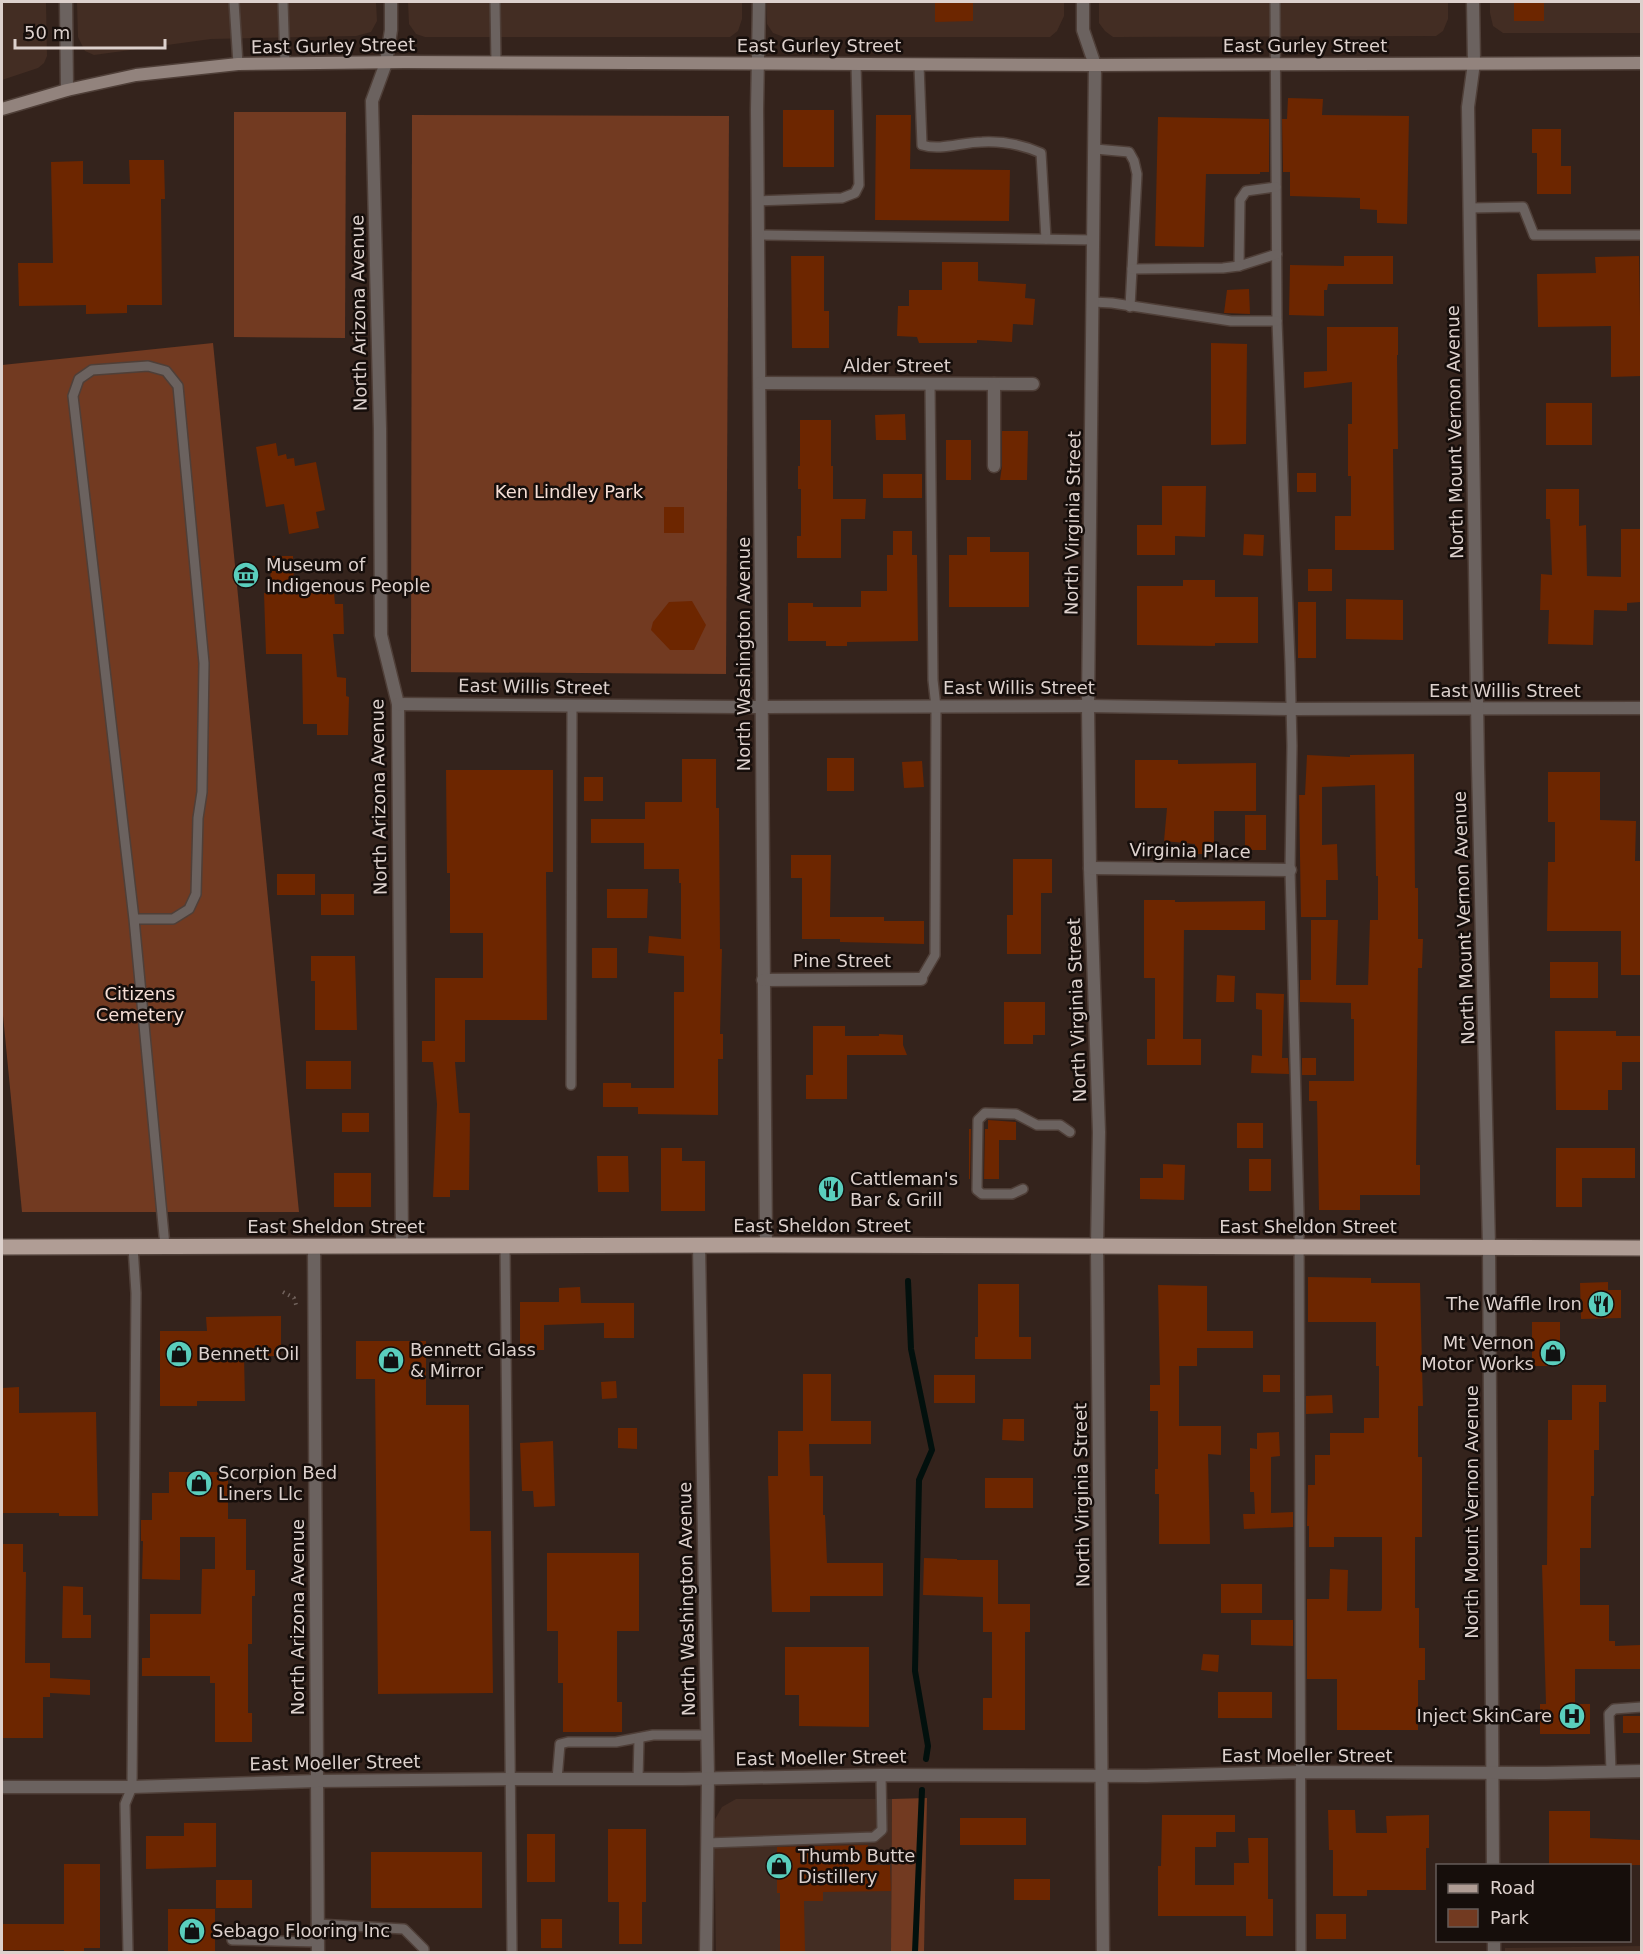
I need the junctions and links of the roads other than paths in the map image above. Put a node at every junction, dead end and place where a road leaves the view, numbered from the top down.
1 (66, 2) edge
2 (234, 2) edge
3 (283, 2) edge
4 (391, 2) edge
5 (495, 2) edge
6 (759, 2) edge
7 (1083, 2) edge
8 (1275, 2) edge
9 (1473, 2) edge
10 (386, 63) junction
11 (496, 63) junction
12 (1474, 63) junction
13 (1641, 63) edge
14 (238, 64) junction
15 (285, 64) junction
16 (758, 64) junction
17 (856, 64) junction
18 (1275, 64) junction
19 (919, 65) junction
20 (1095, 66) junction
21 (67, 90) junction
22 (2, 109) edge
23 (1095, 149) junction
24 (1276, 187) junction
25 (758, 201) junction
26 (1470, 208) junction
27 (759, 235) junction
28 (1641, 236) edge
29 (1046, 239) junction
30 (1094, 240) junction
31 (1277, 254) junction
32 (1239, 266) junction
33 (1132, 269) junction
34 (1093, 302) junction
35 (1130, 307) junction
36 (1277, 321) junction
37 (760, 383) junction
38 (930, 384) junction
39 (994, 384) junction
40 (1034, 384) dead end
41 (994, 466) dead end
42 (398, 704) junction
43 (572, 706) junction
44 (936, 706) junction
45 (1088, 706) junction
46 (762, 707) junction
47 (1641, 708) edge
48 (1291, 709) junction
49 (1477, 710) junction
50 (1090, 868) junction
51 (1290, 870) junction
52 (134, 919) junction
53 (921, 979) joint
54 (763, 980) junction
55 (572, 1086) dead end
56 (1070, 1131) dead end
57 (1023, 1189) dead end
58 (314, 1245) junction
59 (699, 1245) junction
60 (766, 1245) junction
61 (165, 1246) junction
62 (505, 1246) junction
63 (1097, 1246) junction
64 (1299, 1246) junction
65 (2, 1247) edge
66 (134, 1247) junction
67 (402, 1247) junction
68 (1489, 1247) junction
69 (1641, 1248) edge
70 (1641, 1707) edge
71 (707, 1735) junction
72 (639, 1738) junction
73 (1611, 1771) junction
74 (1641, 1771) edge
75 (1301, 1772) junction
76 (1491, 1773) junction
77 (881, 1775) junction
78 (1102, 1776) junction
79 (708, 1777) junction
80 (510, 1779) junction
81 (557, 1779) junction
82 (638, 1779) junction
83 (317, 1781) junction
84 (2, 1787) edge
85 (132, 1787) junction
86 (707, 1843) junction
87 (1493, 1864) edge
88 (318, 1924) junction
89 (232, 1940) dead end
90 (318, 1947) edge
91 (128, 1953) edge
92 (424, 1953) edge
93 (512, 1953) edge
94 (706, 1953) edge
95 (1103, 1953) edge
96 (1301, 1953) edge

1 - 21 street
2 - 14 lane
3 - 15 lane
4 - 10 street, North Arizona Avenue
5 - 11 lane
6 - 16 street, North Washington Avenue
7 - 20 street, North Virginia Street
8 - 18 lane
9 - 12 street, North Mount Vernon Avenue
10 - 11 main road, East Gurley Street
10 - 15 main road, East Gurley Street
10 - 42 street, North Arizona Avenue
11 - 16 main road, East Gurley Street
12 - 13 main road, East Gurley Street
12 - 18 main road, East Gurley Street
12 - 26 street, North Mount Vernon Avenue
14 - 15 main road, East Gurley Street
14 - 21 main road, East Gurley Street
16 - 17 main road, East Gurley Street
16 - 25 street, North Washington Avenue
17 - 19 main road, East Gurley Street
17 - 25 lane
18 - 20 main road, East Gurley Street
18 - 24 lane
19 - 20 main road, East Gurley Street
19 - 29 lane
20 - 23 street, North Virginia Street
21 - 22 main road, East Gurley Street
23 - 30 street, North Virginia Street
23 - 33 lane
24 - 31 lane
24 - 32 lane
25 - 27 street, North Washington Avenue
26 - 28 lane
26 - 49 street, North Mount Vernon Avenue
27 - 29 lane
27 - 37 street, North Washington Avenue
29 - 30 lane
30 - 34 street, North Virginia Street
31 - 32 lane
31 - 36 lane
32 - 33 lane
33 - 35 lane
34 - 35 lane
34 - 45 street, North Virginia Street
35 - 36 lane
36 - 48 lane
37 - 38 street, Alder Street
37 - 46 street, North Washington Avenue
38 - 39 street, Alder Street
38 - 44 lane
39 - 40 street, Alder Street
39 - 41 street
42 - 43 street, East Willis Street
42 - 67 street, North Arizona Avenue
43 - 46 street, East Willis Street
43 - 55 lane
44 - 45 street, East Willis Street
44 - 46 street, East Willis Street
44 - 53 lane
45 - 48 street, East Willis Street
45 - 50 street, North Virginia Street
46 - 54 street, North Washington Avenue
47 - 49 street, East Willis Street
48 - 49 street, East Willis Street
48 - 51 lane
49 - 68 street, North Mount Vernon Avenue
50 - 51 street, Virginia Place
50 - 63 street, North Virginia Street
51 - 64 lane
52 - 52 lane
52 - 61 lane
53 - 54 street, Pine Street
54 - 60 street, North Washington Avenue
56 - 57 lane
58 - 61 main road, East Sheldon Street
58 - 67 main road, East Sheldon Street
58 - 83 street, North Arizona Avenue
59 - 60 main road, East Sheldon Street
59 - 62 main road, East Sheldon Street
59 - 71 street, North Washington Avenue
60 - 63 main road, East Sheldon Street
61 - 66 main road, East Sheldon Street
62 - 67 main road, East Sheldon Street
62 - 80 lane
63 - 64 main road, East Sheldon Street
63 - 78 street, North Virginia Street
64 - 68 main road, East Sheldon Street
64 - 75 lane
65 - 66 main road, East Sheldon Street
66 - 85 lane
68 - 69 main road, East Sheldon Street
68 - 76 street, North Mount Vernon Avenue
70 - 73 lane
71 - 72 lane
71 - 79 street, North Washington Avenue
72 - 81 lane
72 - 82 lane
73 - 74 street, East Moeller Street
73 - 76 street, East Moeller Street
75 - 76 street, East Moeller Street
75 - 78 street, East Moeller Street
75 - 96 lane
76 - 87 street, North Mount Vernon Avenue
77 - 78 street, East Moeller Street
77 - 79 street, East Moeller Street
77 - 86 lane
78 - 95 street, North Virginia Street
79 - 82 street, East Moeller Street
79 - 86 street, North Washington Avenue
80 - 81 street, East Moeller Street
80 - 83 street, East Moeller Street
80 - 93 lane
81 - 82 street, East Moeller Street
83 - 85 street, East Moeller Street
83 - 88 street, North Arizona Avenue
84 - 85 street, East Moeller Street
85 - 91 lane
86 - 94 street, North Washington Avenue
88 - 90 street, North Arizona Avenue
88 - 92 lane
89 - 90 lane

